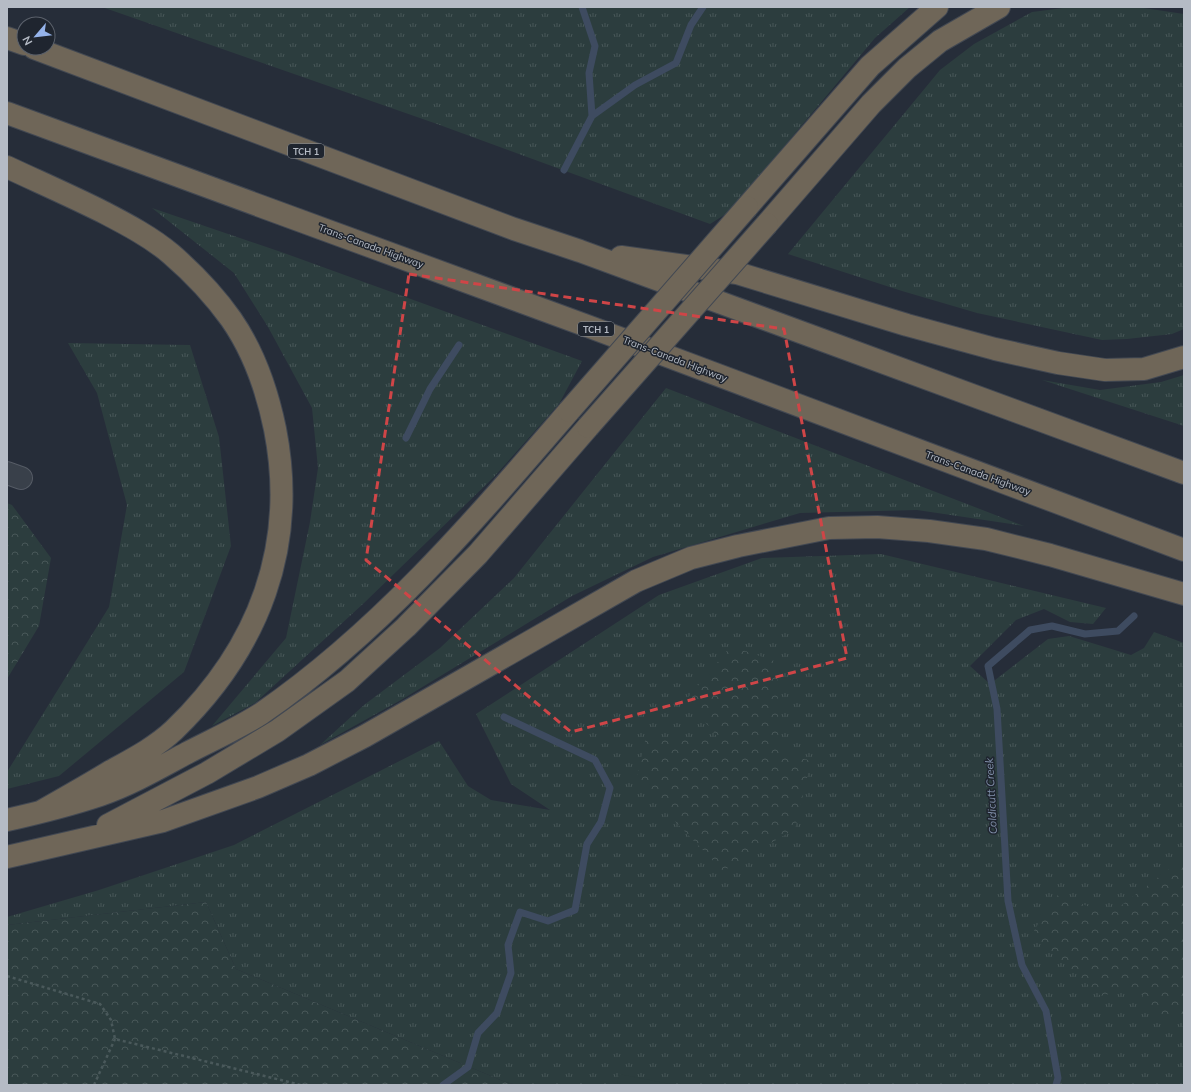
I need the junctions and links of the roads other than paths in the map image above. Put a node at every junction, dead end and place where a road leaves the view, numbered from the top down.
1 (937, 7) edge
2 (998, 7) edge
3 (55, 56) edge
4 (7, 112) edge
5 (7, 167) edge
6 (580, 251) junction
7 (1184, 357) edge
8 (1184, 474) edge
9 (1184, 550) edge
10 (1184, 594) edge
11 (42, 812) junction
12 (7, 820) edge
13 (75, 842) junction
14 (7, 857) edge

1 - 11 highway, bridge
2 - 13 highway, bridge
3 - 6 highway, TCH 1
4 - 9 highway, Trans-Canada Highway / TCH 1
5 - 11 highway
6 - 7 highway
6 - 8 highway, TCH 1
10 - 13 highway
11 - 12 highway
13 - 14 highway

